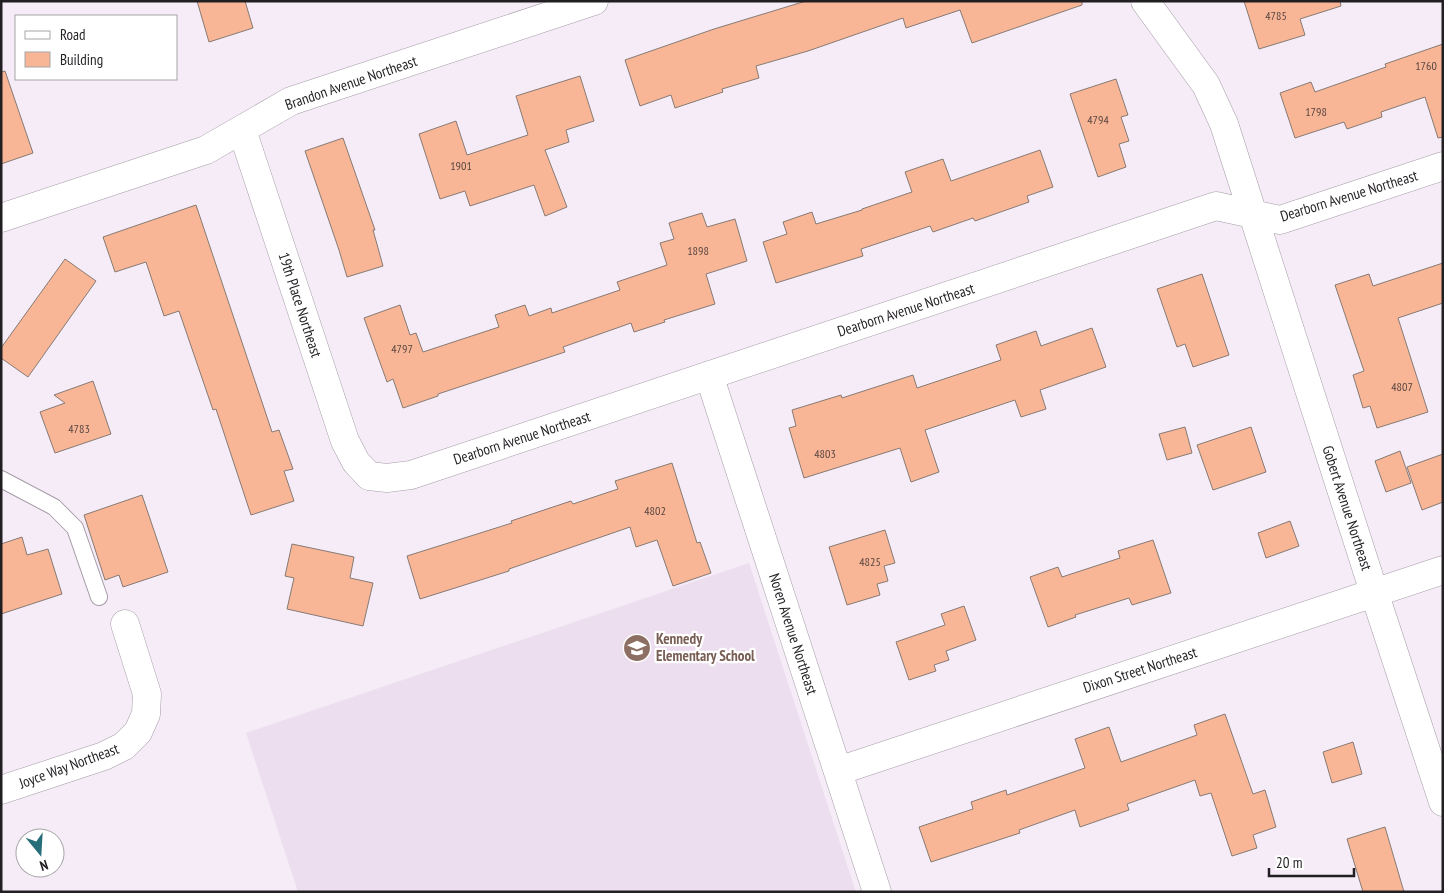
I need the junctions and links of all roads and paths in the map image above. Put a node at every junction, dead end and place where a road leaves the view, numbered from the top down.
1 (594, 1) edge
2 (1145, 1) edge
3 (242, 130) junction
4 (1443, 166) edge
5 (1252, 214) junction
6 (1, 218) edge
7 (709, 375) junction
8 (369, 476) joint
9 (1, 479) edge
10 (1443, 570) edge
11 (1374, 592) junction
12 (99, 597) dead end
13 (124, 624) dead end
14 (838, 771) junction
15 (1, 790) edge
16 (1443, 802) edge
17 (877, 892) edge

1 - 3 street, Brandon Avenue Northeast
2 - 5 street, Gobert Avenue Northeast
3 - 6 street, Brandon Avenue Northeast
3 - 8 street, 19th Place Northeast
4 - 5 street, Dearborn Avenue Northeast
5 - 7 street, Dearborn Avenue Northeast
5 - 11 street, Gobert Avenue Northeast
7 - 8 street, Dearborn Avenue Northeast
7 - 14 street, Noren Avenue Northeast
9 - 12 lane
10 - 11 street, Dixon Street Northeast
11 - 14 street, Dixon Street Northeast
11 - 16 street, Gobert Avenue Northeast
13 - 15 street, Joyce Way Northeast
14 - 17 street, Noren Avenue Northeast

